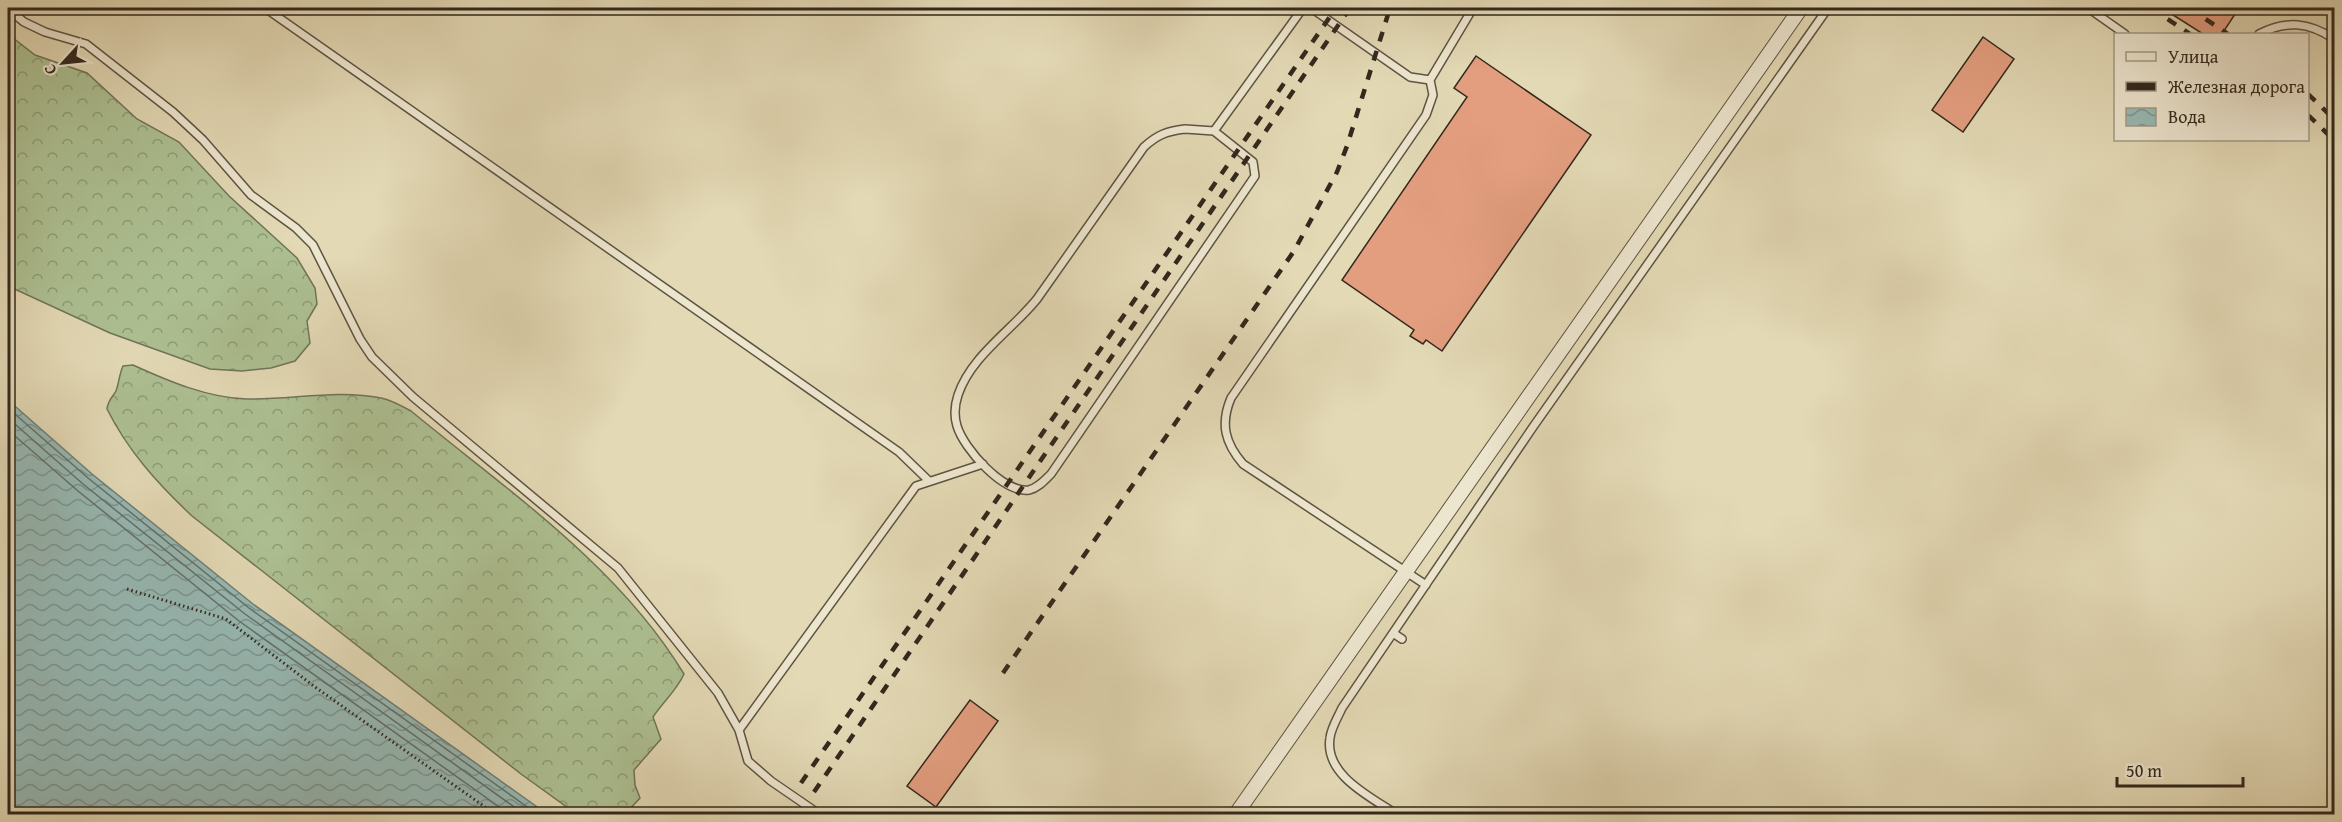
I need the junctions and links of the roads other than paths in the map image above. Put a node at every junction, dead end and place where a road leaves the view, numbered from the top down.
1 (265, 8) edge
2 (1303, 8) edge
3 (1311, 8) edge
4 (1473, 8) edge
5 (1801, 8) edge
6 (1828, 8) edge
7 (2088, 8) edge
8 (8, 9) edge
9 (2124, 33) edge
10 (2261, 33) edge
11 (2334, 39) edge
12 (1430, 80) junction
13 (1214, 131) junction
14 (983, 464) junction
15 (928, 480) junction
16 (1406, 572) junction
17 (1426, 585) junction
18 (1393, 633) junction
19 (1402, 639) dead end
20 (739, 730) junction
21 (819, 814) edge
22 (1236, 814) edge
23 (1396, 814) edge

1 - 15 lane
2 - 13 lane
3 - 12 lane
4 - 12 lane
5 - 16 street
6 - 17 lane
7 - 9 lane
8 - 20 lane
10 - 11 lane
12 - 16 lane
13 - 14 lane
13 - 14 lane
14 - 15 lane
15 - 20 lane
16 - 17 lane
16 - 22 street
17 - 18 lane
18 - 19 lane
18 - 23 lane
20 - 21 lane

